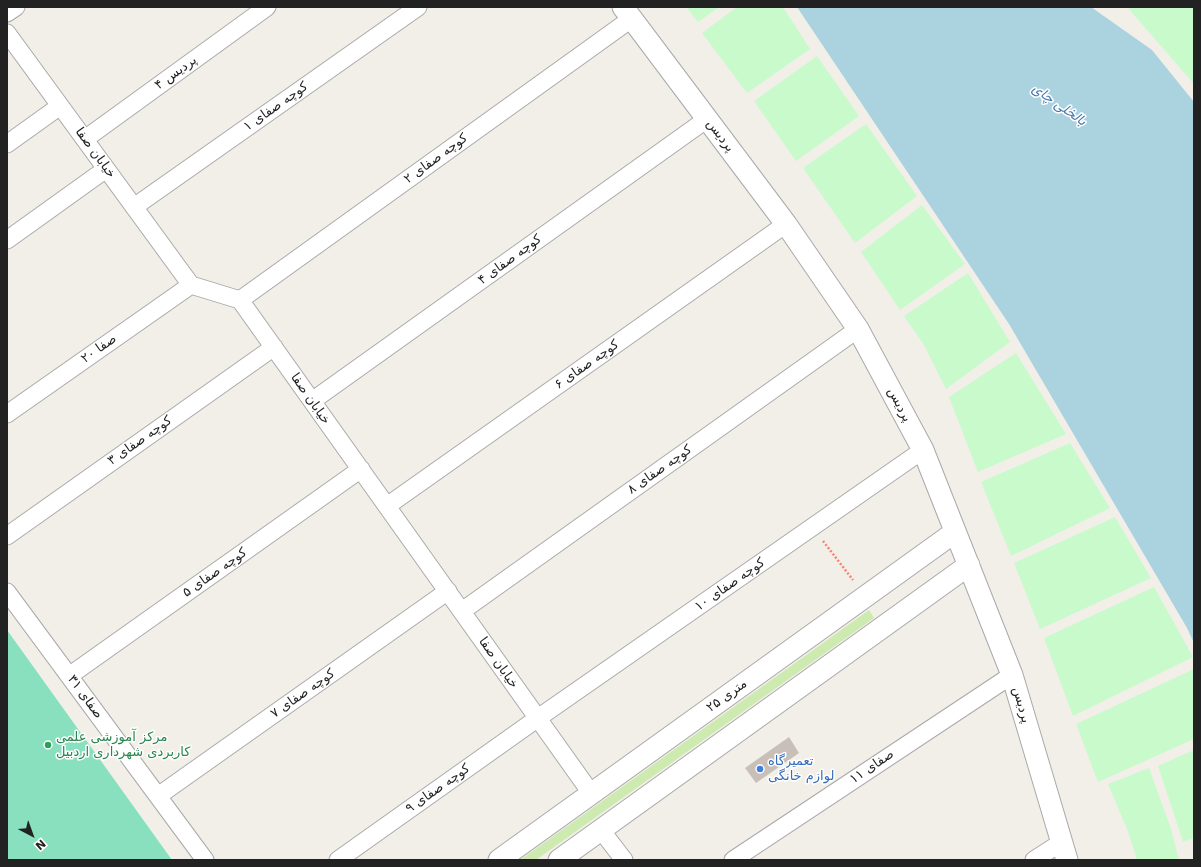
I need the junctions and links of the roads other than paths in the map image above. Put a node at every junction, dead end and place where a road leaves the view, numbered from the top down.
1 (16, 7) edge
2 (267, 7) edge
3 (418, 7) edge
4 (7, 13) edge
5 (627, 13) edge
6 (7, 33) edge
7 (60, 106) junction
8 (707, 119) junction
9 (85, 139) junction
10 (7, 144) edge
11 (106, 169) junction
12 (134, 207) junction
13 (786, 224) junction
14 (7, 240) edge
15 (191, 285) junction
16 (240, 300) junction
17 (858, 329) junction
18 (274, 347) junction
19 (312, 401) junction
20 (7, 414) edge
21 (923, 450) junction
22 (361, 469) junction
23 (387, 506) junction
24 (955, 532) junction
25 (7, 536) edge
26 (969, 565) junction
27 (448, 591) junction
28 (7, 592) edge
29 (462, 611) junction
30 (1012, 675) junction
31 (69, 676) junction
32 (538, 718) junction
33 (591, 794) junction
34 (158, 796) junction
35 (601, 830) junction
36 (1064, 851) edge
37 (205, 860) edge
38 (338, 860) edge
39 (498, 860) edge
40 (559, 860) edge
41 (624, 860) edge
42 (733, 860) edge
43 (1034, 860) edge

1 - 4 street
2 - 9 street, پردیس ۴
3 - 12 street, کوچه صفای ۱
5 - 8 street, پردیس
5 - 16 street, کوچه صفای ۲
6 - 7 street, خیابان صفا
7 - 9 street, خیابان صفا
7 - 10 street
8 - 13 street, پردیس
8 - 19 street, کوچه صفای ۴
9 - 11 street, خیابان صفا
11 - 12 street, خیابان صفا
11 - 14 street
12 - 15 street, خیابان صفا
13 - 17 street, پردیس
13 - 23 street, کوچه صفای ۶
15 - 16 street
15 - 20 street, صفا ۲۰
16 - 18 street, خیابان صفا
17 - 21 street, پردیس
17 - 29 street, کوچه صفای ۸
18 - 19 street, خیابان صفا
18 - 25 street, کوچه صفای ۳
19 - 22 street, خیابان صفا
21 - 24 street, پردیس
21 - 32 street, کوچه صفای ۱۰
22 - 23 street, خیابان صفا
22 - 31 street, کوچه صفای ۵
23 - 27 street, خیابان صفا
24 - 26 street, پردیس
24 - 33 street, ۲۵ متری
26 - 30 street, پردیس
26 - 35 street
27 - 29 street, خیابان صفا
27 - 34 street, کوچه صفای ۷
28 - 31 street, صفای ۳۱
29 - 32 street, خیابان صفا
30 - 36 street, پردیس
30 - 42 street, صفای ۱۱
31 - 34 street, صفای ۳۱
32 - 33 street, خیابان صفا
32 - 38 street, کوچه صفای ۹
33 - 39 street, ۲۵ متری
34 - 37 street, صفای ۳۱
35 - 40 street
35 - 41 street
36 - 43 street

